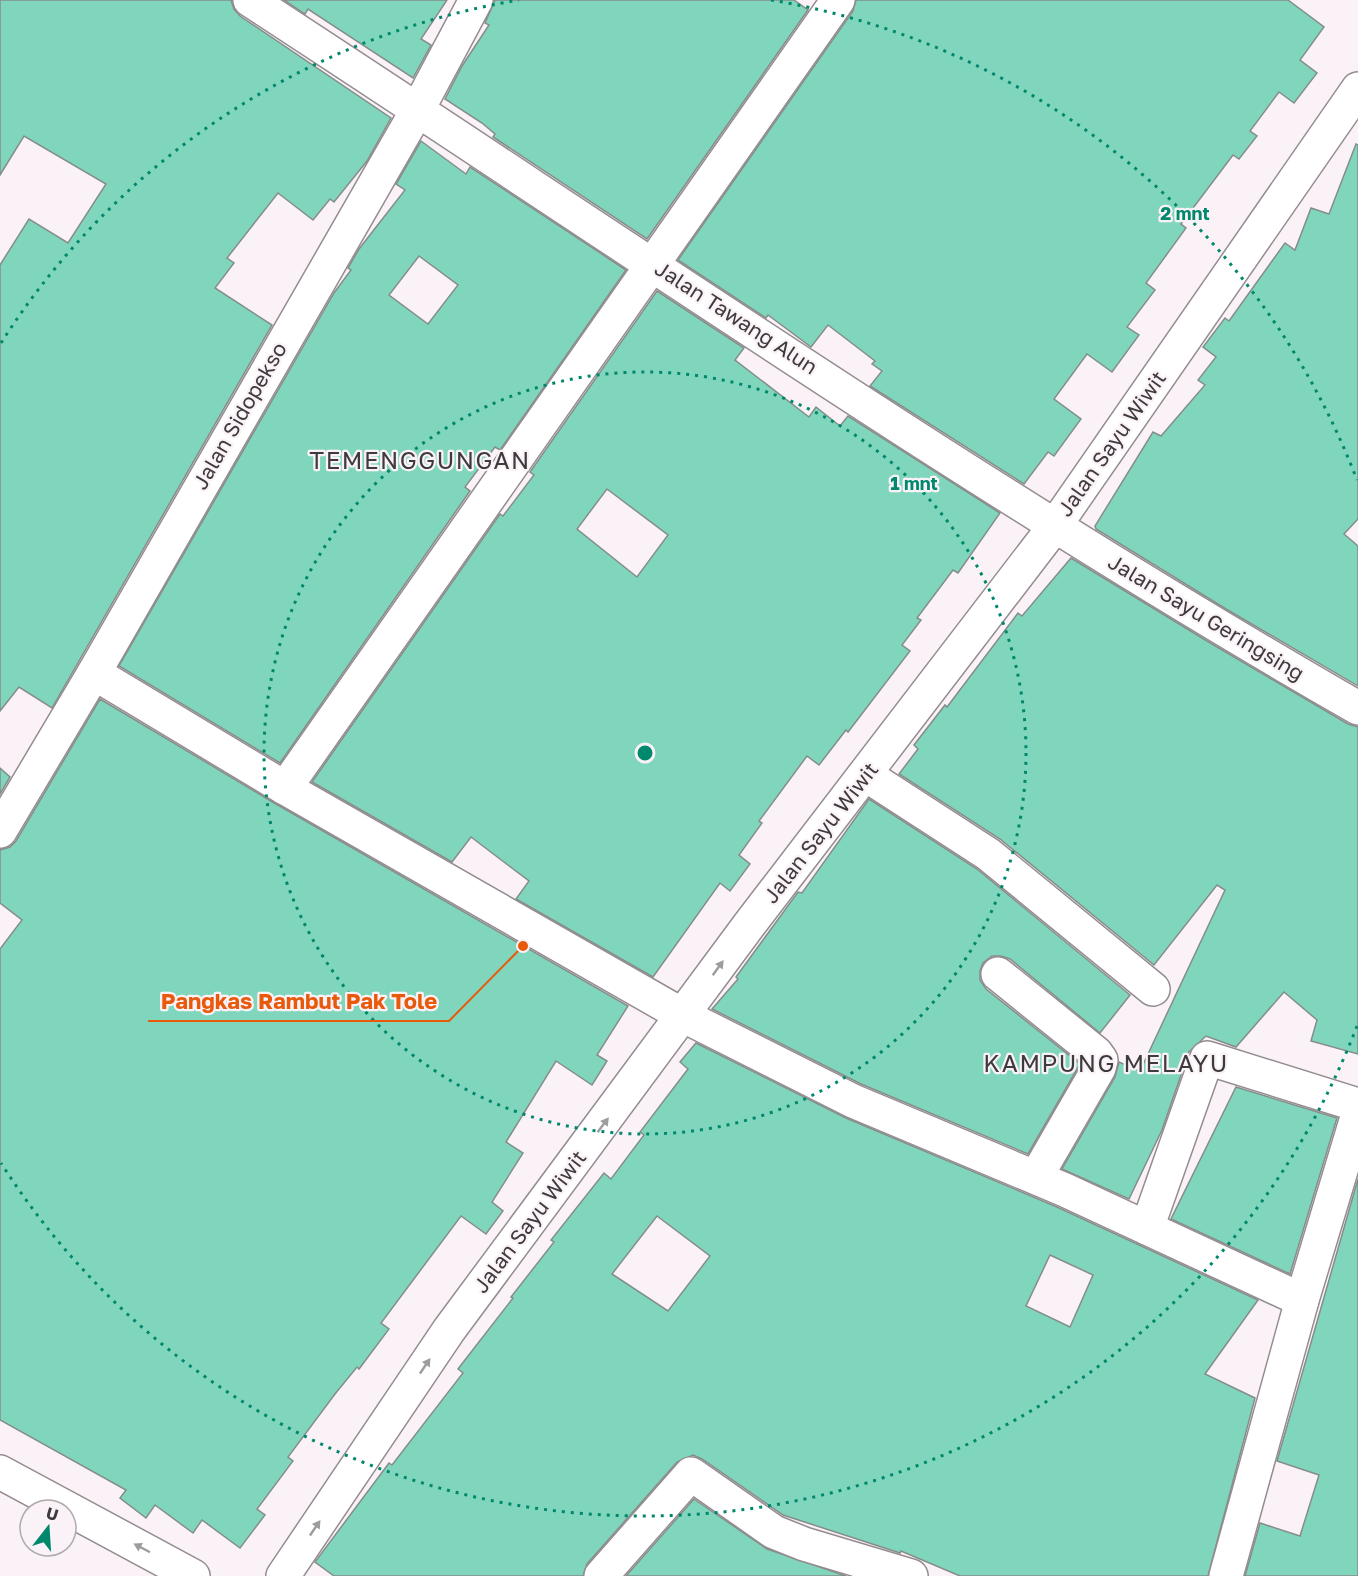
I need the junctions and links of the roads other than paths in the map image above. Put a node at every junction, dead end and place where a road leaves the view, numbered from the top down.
1 (250, 0) edge
2 (476, 0) edge
3 (838, 0) edge
4 (1358, 89) edge
5 (418, 109) junction
6 (654, 265) junction
7 (1054, 527) junction
8 (94, 673) junction
9 (1358, 708) edge
10 (866, 775) junction
11 (285, 788) junction
12 (0, 831) edge
13 (998, 974) dead end
14 (1153, 989) dead end
15 (684, 1016) junction
16 (1358, 1105) edge
17 (1358, 1114) edge
18 (1036, 1177) junction
19 (1147, 1228) junction
20 (1302, 1300) junction
21 (0, 1472) edge
22 (1233, 1574) edge
23 (193, 1576) edge
24 (283, 1576) edge
25 (601, 1576) edge
26 (911, 1576) edge

1 - 5 street, Jalan Tawang Alun
2 - 5 street, Jalan Sidopekso
3 - 6 street
4 - 7 street, Jalan Sayu Wiwit
5 - 6 street, Jalan Tawang Alun
5 - 8 street, Jalan Sidopekso
6 - 7 street, Jalan Tawang Alun
6 - 11 street
7 - 9 street, Jalan Sayu Geringsing
7 - 10 street, Jalan Sayu Wiwit
8 - 11 street
8 - 12 street, Jalan Sidopekso
10 - 14 street
15 -> 10 street, Jalan Sayu Wiwit
11 - 15 street
13 - 18 street
15 - 18 street
24 -> 15 street, Jalan Sayu Wiwit
16 - 19 street
17 - 20 street
18 - 19 street
19 - 20 street
20 - 22 street
23 -> 21 street
25 - 26 street

